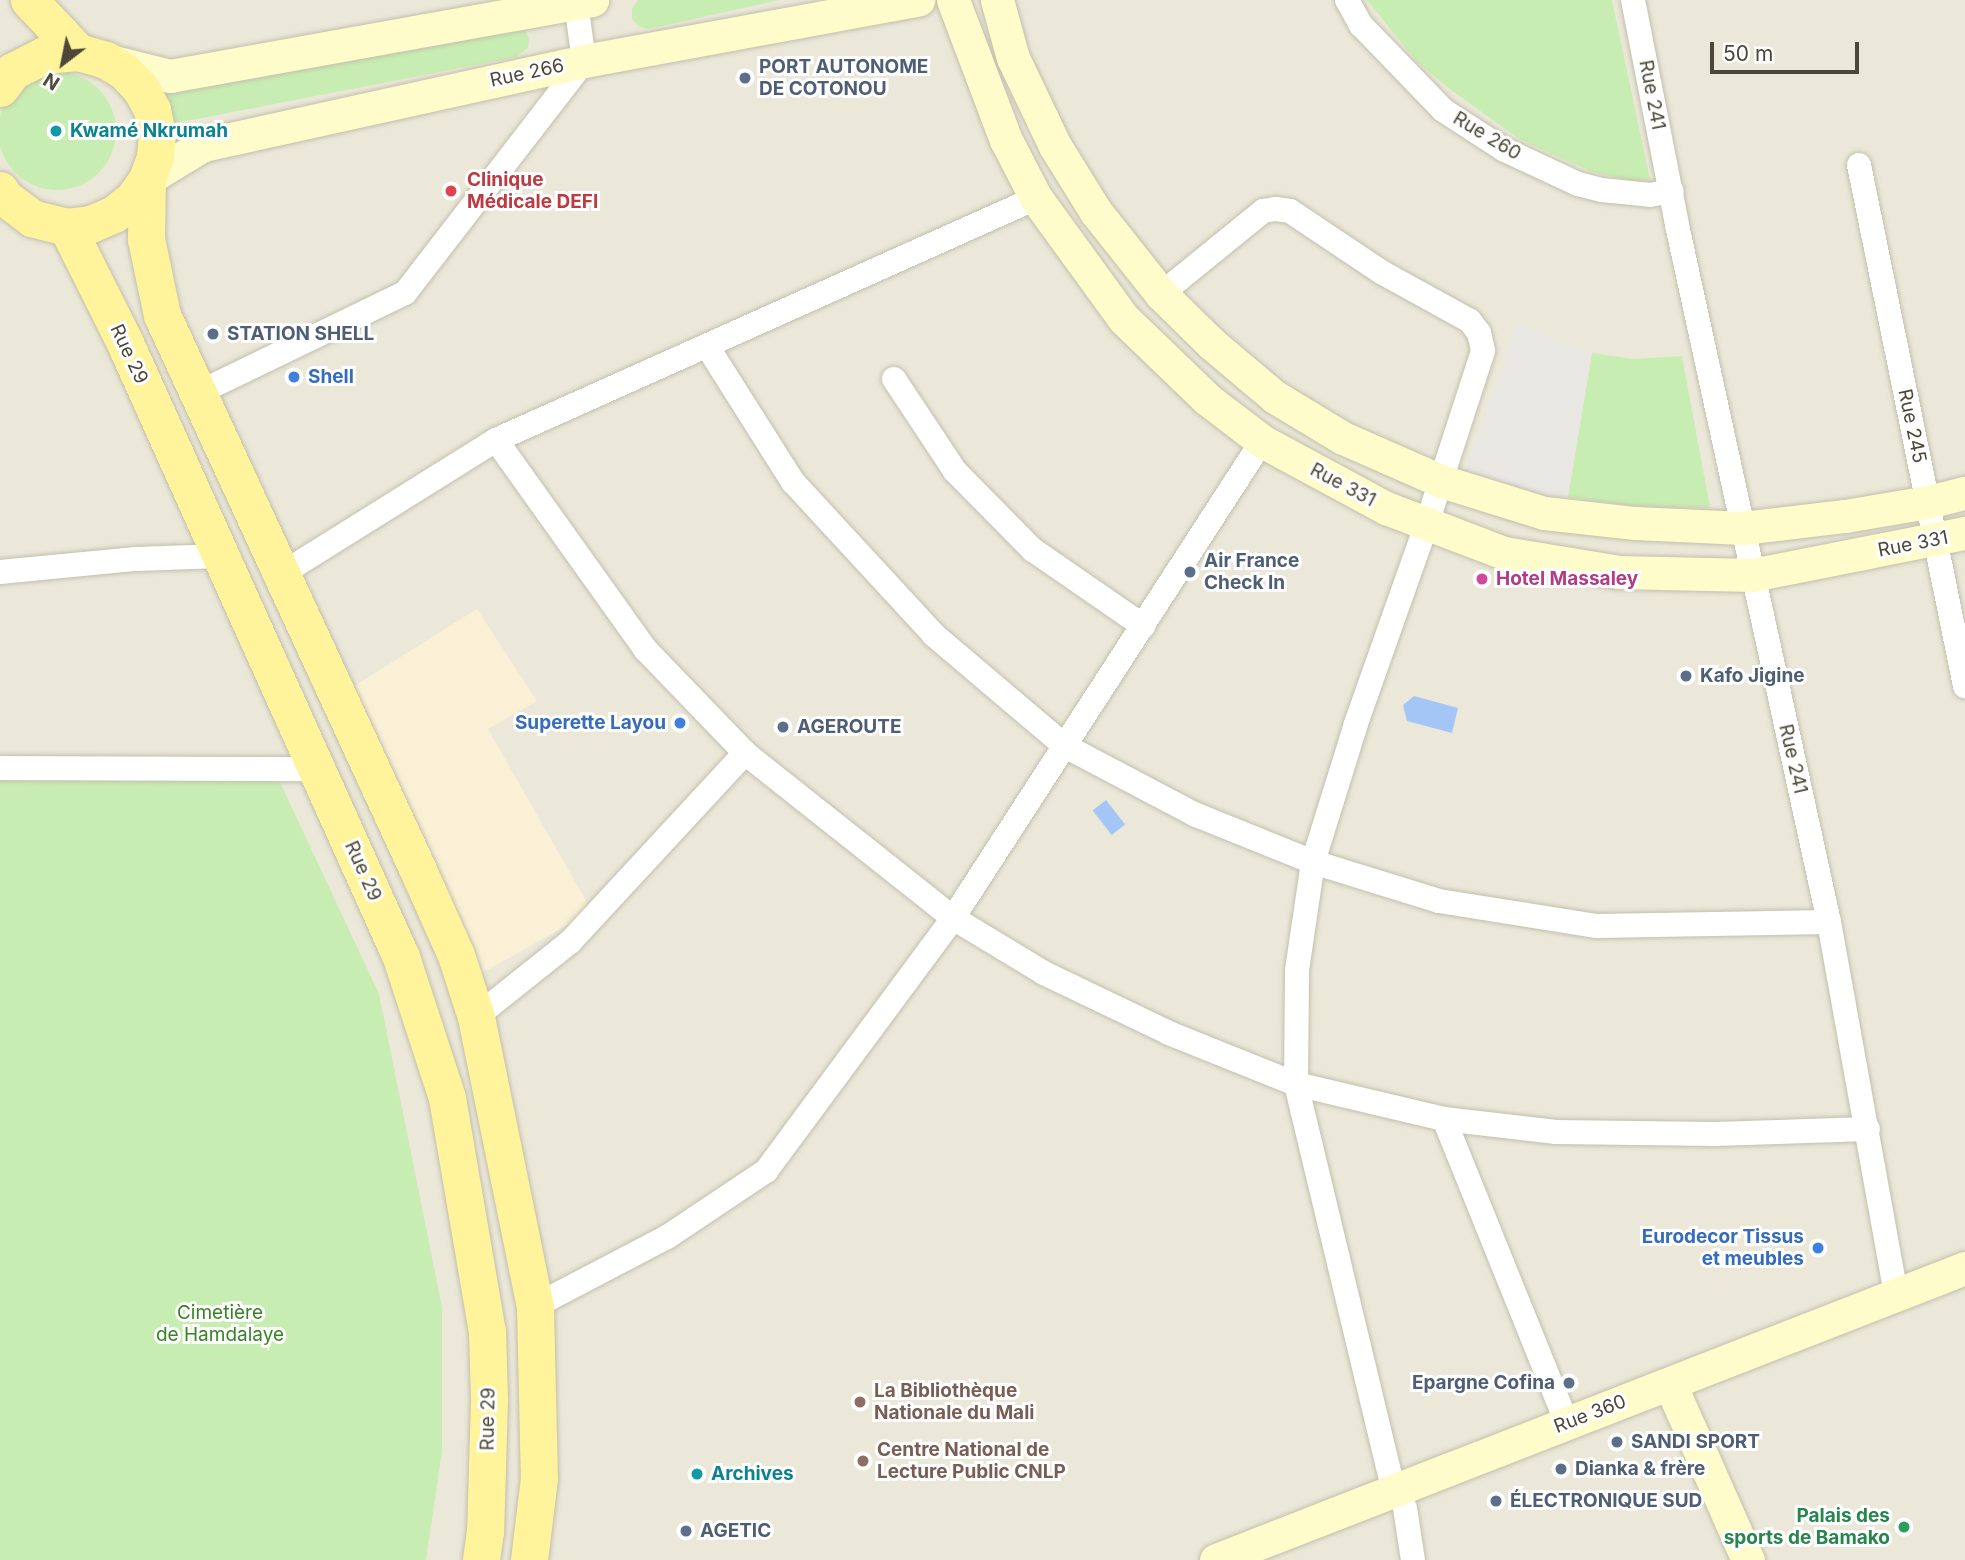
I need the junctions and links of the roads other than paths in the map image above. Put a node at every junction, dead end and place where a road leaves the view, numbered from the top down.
1 (29, 0) edge
2 (918, 0) edge
3 (953, 0) edge
4 (997, 0) edge
5 (1347, 0) edge
6 (1633, 0) edge
7 (580, 1) edge
8 (92, 56) junction
9 (584, 61) junction
10 (0, 88) edge
11 (1859, 165) dead end
12 (147, 179) junction
13 (0, 190) edge
14 (1672, 191) junction
15 (1036, 198) junction
16 (67, 227) junction
17 (1161, 295) junction
18 (706, 345) junction
19 (894, 379) dead end
20 (198, 393) junction
21 (496, 440) junction
22 (1262, 441) junction
23 (1441, 481) junction
24 (1965, 493) edge
25 (1928, 502) junction
26 (1427, 523) junction
27 (1743, 528) junction
28 (1950, 537) edge
29 (222, 556) junction
30 (0, 572) edge
31 (283, 573) junction
32 (1752, 575) junction
33 (1143, 626) junction
34 (1965, 686) edge
35 (1065, 746) junction
36 (745, 753) junction
37 (0, 768) edge
38 (317, 769) junction
39 (1313, 862) junction
40 (953, 918) junction
41 (1829, 922) junction
42 (475, 1017) junction
43 (1296, 1084) junction
44 (1444, 1119) junction
45 (1868, 1129) junction
46 (1965, 1268) edge
47 (1965, 1287) edge
48 (1896, 1295) junction
49 (535, 1306) junction
50 (1674, 1392) junction
51 (1567, 1423) junction
52 (1399, 1499) junction
53 (481, 1560) edge
54 (528, 1560) edge
55 (1216, 1560) edge
56 (1275, 1560) edge
57 (1413, 1560) edge
58 (1748, 1560) edge

1 - 8 main road
2 - 9 main road, Rue 266
3 - 15 main road, Rue 331
4 - 17 main road, Rue 331
5 - 14 street, Rue 260
6 - 14 street, Rue 241
7 - 8 main road
7 - 9 street
8 - 10 main road
8 - 12 main road
9 - 12 main road, Rue 266
9 - 20 street
11 - 25 street, Rue 245
12 - 16 main road
12 - 20 main road
13 - 16 main road
14 - 27 street, Rue 241
15 - 18 street
15 - 22 main road, Rue 331
16 - 29 main road, Rue 29
17 - 23 main road, Rue 331
17 - 23 street
18 - 21 street
18 - 35 street
19 - 33 street
20 - 31 main road
21 - 31 street
21 - 36 street
22 - 26 main road, Rue 331
22 - 33 street
23 - 26 street
23 - 27 main road, Rue 331
24 - 25 main road, Rue 331
25 - 27 main road, Rue 331
25 - 28 street, Rue 245
26 - 32 main road, Rue 331
26 - 39 street
27 - 32 street, Rue 241
28 - 32 main road, Rue 331
28 - 34 street, Rue 245
29 - 30 street
29 - 38 main road, Rue 29
31 - 42 main road
32 - 41 street, Rue 241
33 - 35 street
35 - 39 street
35 - 40 street
36 - 40 street
36 - 42 street
37 - 38 street
38 - 53 main road, Rue 29
39 - 41 street
39 - 43 street
40 - 43 street
40 - 49 street
41 - 45 street, Rue 241
42 - 49 main road
43 - 44 street
43 - 52 street
44 - 45 street
44 - 51 street
45 - 48 street, Rue 241
46 - 48 main road, Rue 360
47 - 50 main road
48 - 50 main road, Rue 360
49 - 54 main road
50 - 51 main road, Rue 360
50 - 52 main road
50 - 58 main road
51 - 52 main road, Rue 360
52 - 55 main road, Rue 360
52 - 56 main road
52 - 57 street

